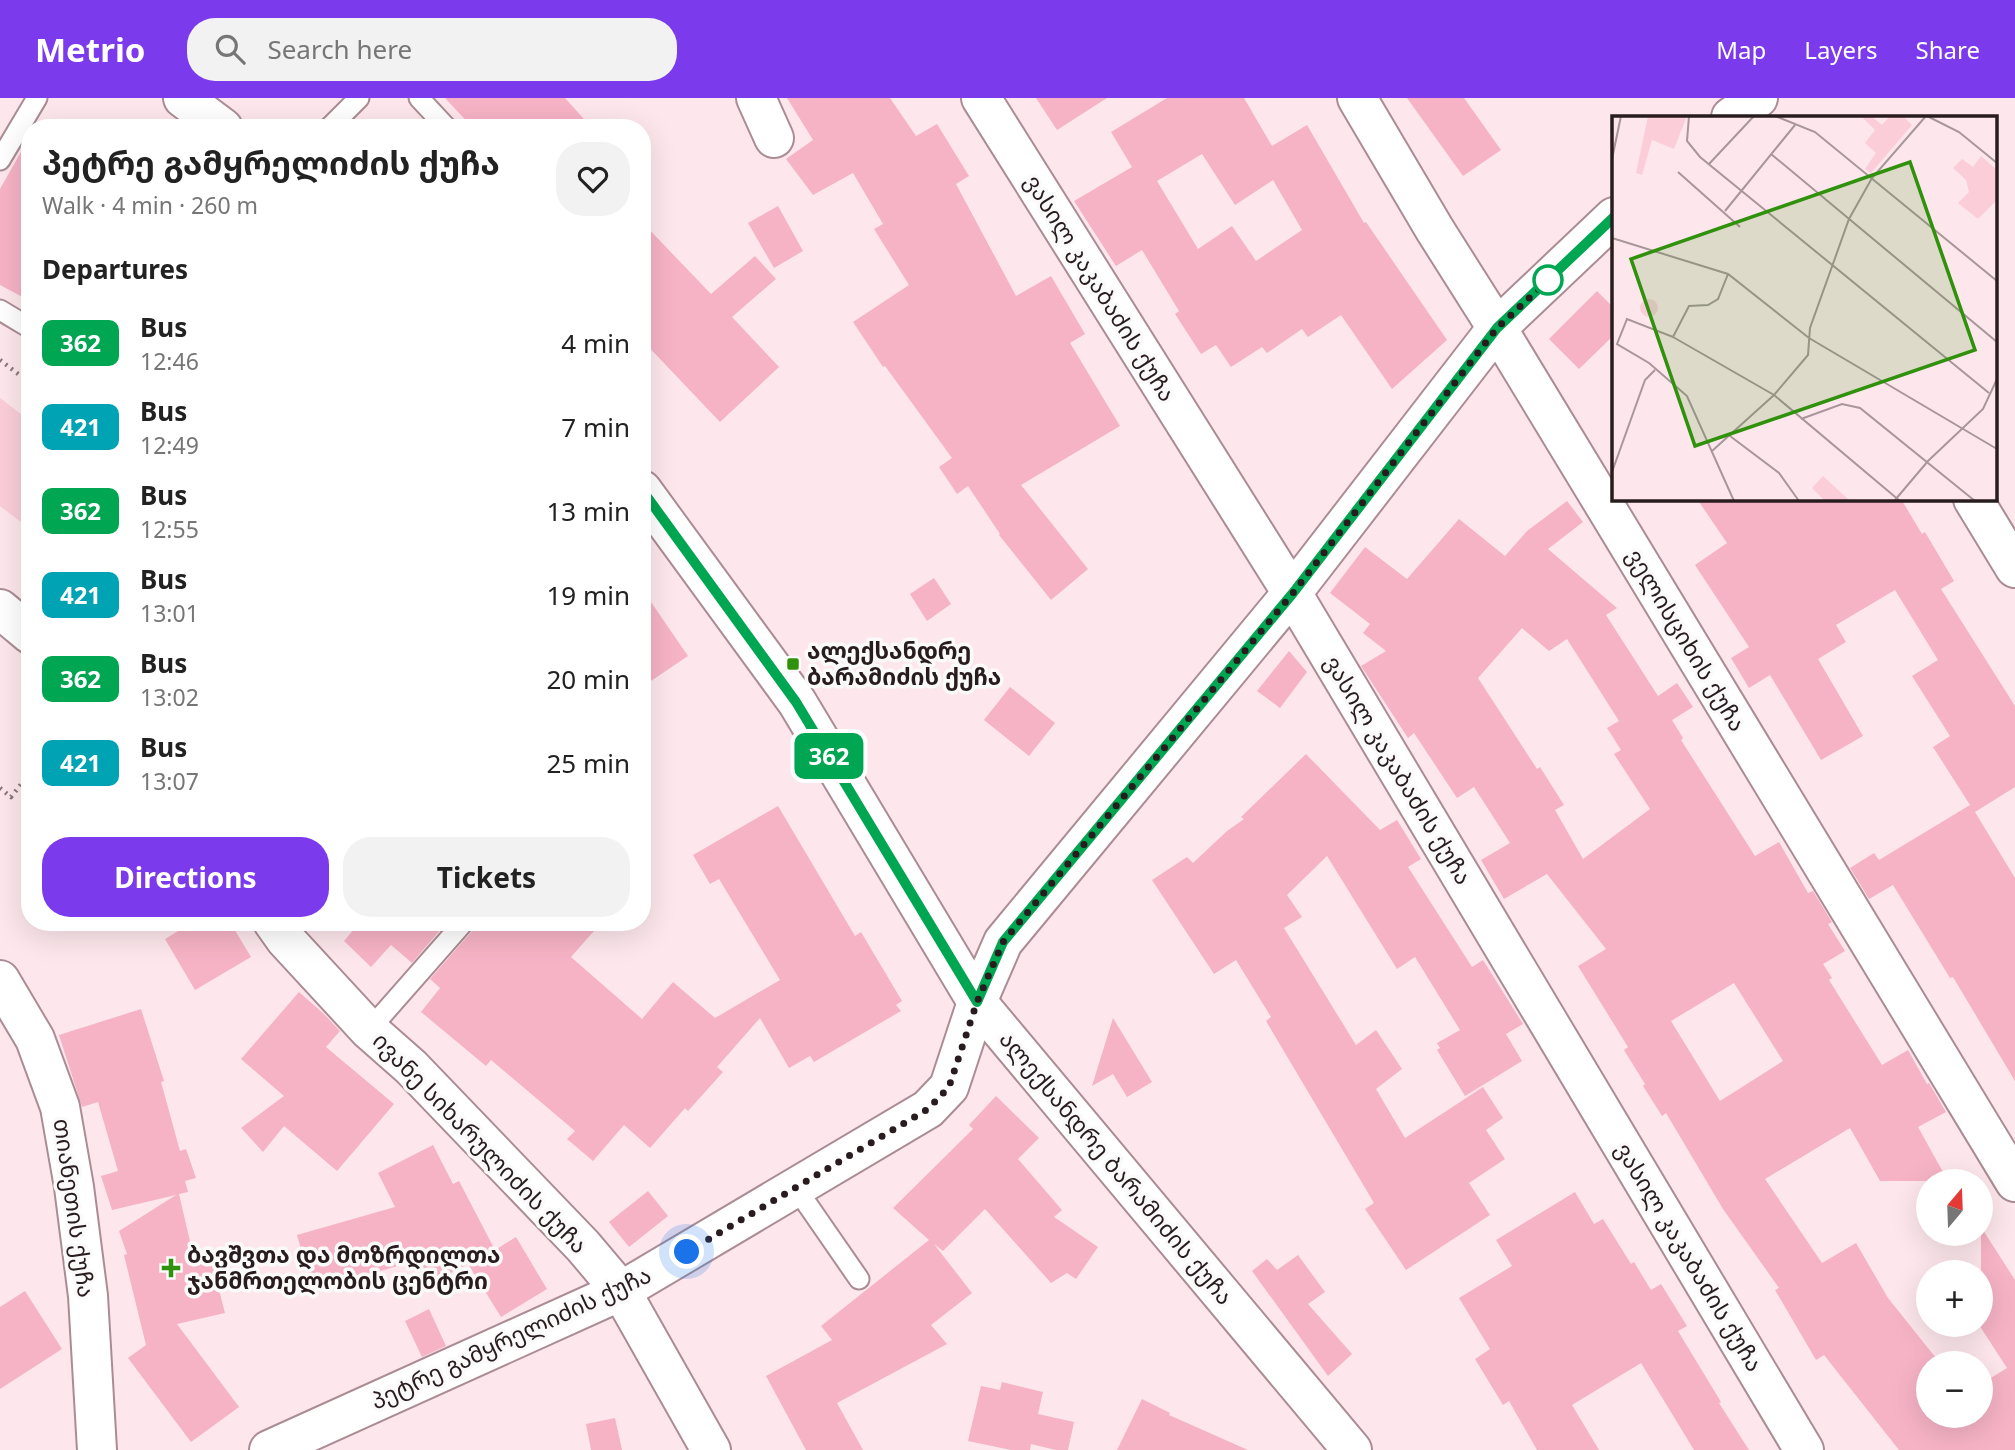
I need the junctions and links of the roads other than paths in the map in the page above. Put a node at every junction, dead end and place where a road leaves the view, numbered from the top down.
1 (37, 98) edge
2 (183, 98) edge
3 (359, 98) edge
4 (419, 98) edge
5 (756, 98) edge
6 (981, 98) edge
7 (1357, 98) edge
8 (24, 119) edge
9 (211, 119) edge
10 (338, 119) edge
11 (439, 119) edge
12 (21, 125) edge
13 (774, 138) dead end
14 (0, 160) edge
15 (1612, 219) edge
16 (0, 310) edge
17 (21, 323) edge
18 (1497, 328) junction
19 (1974, 500) edge
20 (651, 502) edge
21 (2015, 568) edge
22 (1293, 593) junction
23 (0, 608) edge
24 (21, 626) edge
25 (279, 931) edge
26 (456, 931) edge
27 (0, 980) edge
28 (977, 1002) junction
29 (369, 1030) junction
30 (2015, 1182) edge
31 (796, 1188) junction
32 (859, 1279) dead end
33 (621, 1291) junction
34 (97, 1450) edge
35 (269, 1450) edge
36 (711, 1450) edge
37 (1352, 1450) edge
38 (1804, 1450) edge

1 - 8 lane
2 - 9 street
3 - 10 lane
4 - 11 lane
5 - 13 street
6 - 22 street, ვასილ კაკაბაძის ქუჩა
7 - 18 street, ველისციხის ქუჩა
12 - 14 lane
15 - 18 street, პეტრე გამყრელიძის ქუჩა
16 - 17 lane
18 - 22 street, პეტრე გამყრელიძის ქუჩა
18 - 30 street, ველისციხის ქუჩა
19 - 21 street
20 - 28 street, ალექსანდრე ბარამიძის ქუჩა
22 - 28 street, პეტრე გამყრელიძის ქუჩა
22 - 38 street, ვასილ კაკაბაძის ქუჩა
23 - 24 street
25 - 29 street, ივანე სიხარულიძის ქუჩა
26 - 29 lane
27 - 34 street, თიანეთის ქუჩა
28 - 31 street, პეტრე გამყრელიძის ქუჩა
28 - 37 street, ალექსანდრე ბარამიძის ქუჩა
29 - 33 street, ივანე სიხარულიძის ქუჩა
31 - 32 lane
31 - 33 street, პეტრე გამყრელიძის ქუჩა
33 - 35 street, პეტრე გამყრელიძის ქუჩა
33 - 36 street, ივანე სიხარულიძის ქუჩა

